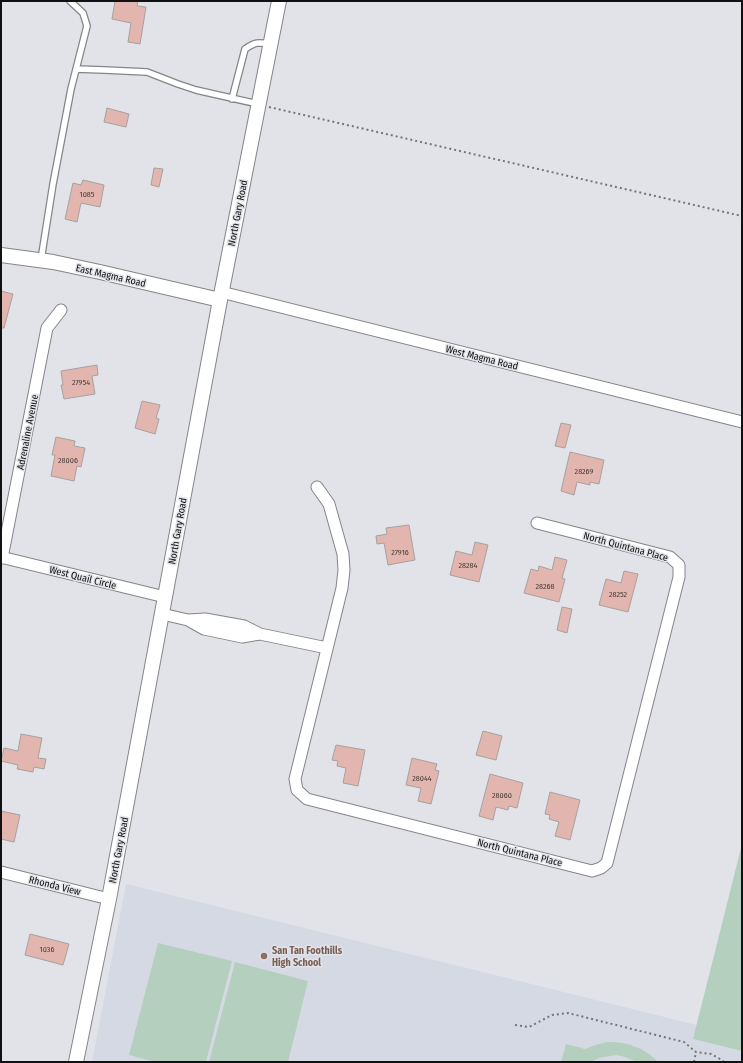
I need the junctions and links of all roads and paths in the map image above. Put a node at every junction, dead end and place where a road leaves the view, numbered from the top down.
1 (70, 1) edge
2 (279, 1) edge
3 (270, 44) junction
4 (76, 69) junction
5 (232, 99) junction
6 (258, 104) junction
7 (742, 216) edge
8 (1, 255) edge
9 (41, 261) junction
10 (221, 296) junction
11 (61, 310) dead end
12 (742, 422) edge
13 (317, 487) dead end
14 (537, 523) dead end
15 (1, 559) edge
16 (165, 597) junction
17 (162, 614) junction
18 (328, 648) junction
19 (1, 872) edge
20 (109, 899) junction
21 (515, 1025) dead end
22 (696, 1052) junction
23 (76, 1062) edge
24 (694, 1062) edge
25 (724, 1062) edge

1 - 4 lane
2 - 3 street, North Gary Road
3 - 5 lane
3 - 6 street, North Gary Road
4 - 5 lane
4 - 9 lane
5 - 6 lane
6 - 7 path
6 - 10 street, North Gary Road
8 - 9 street, East Magma Road
9 - 10 street, East Magma Road
10 - 12 street, West Magma Road
10 - 16 street, North Gary Road
11 - 15 street, Adrenaline Avenue
13 - 18 street, North Quintana Place
14 - 18 street, North Quintana Place
15 - 16 street, West Quail Circle
16 - 17 street, North Gary Road
17 - 18 street
17 - 20 street, North Gary Road
19 - 20 street, Rhonda View
20 - 23 street, North Gary Road
21 - 22 path
22 - 24 path
22 - 25 path

